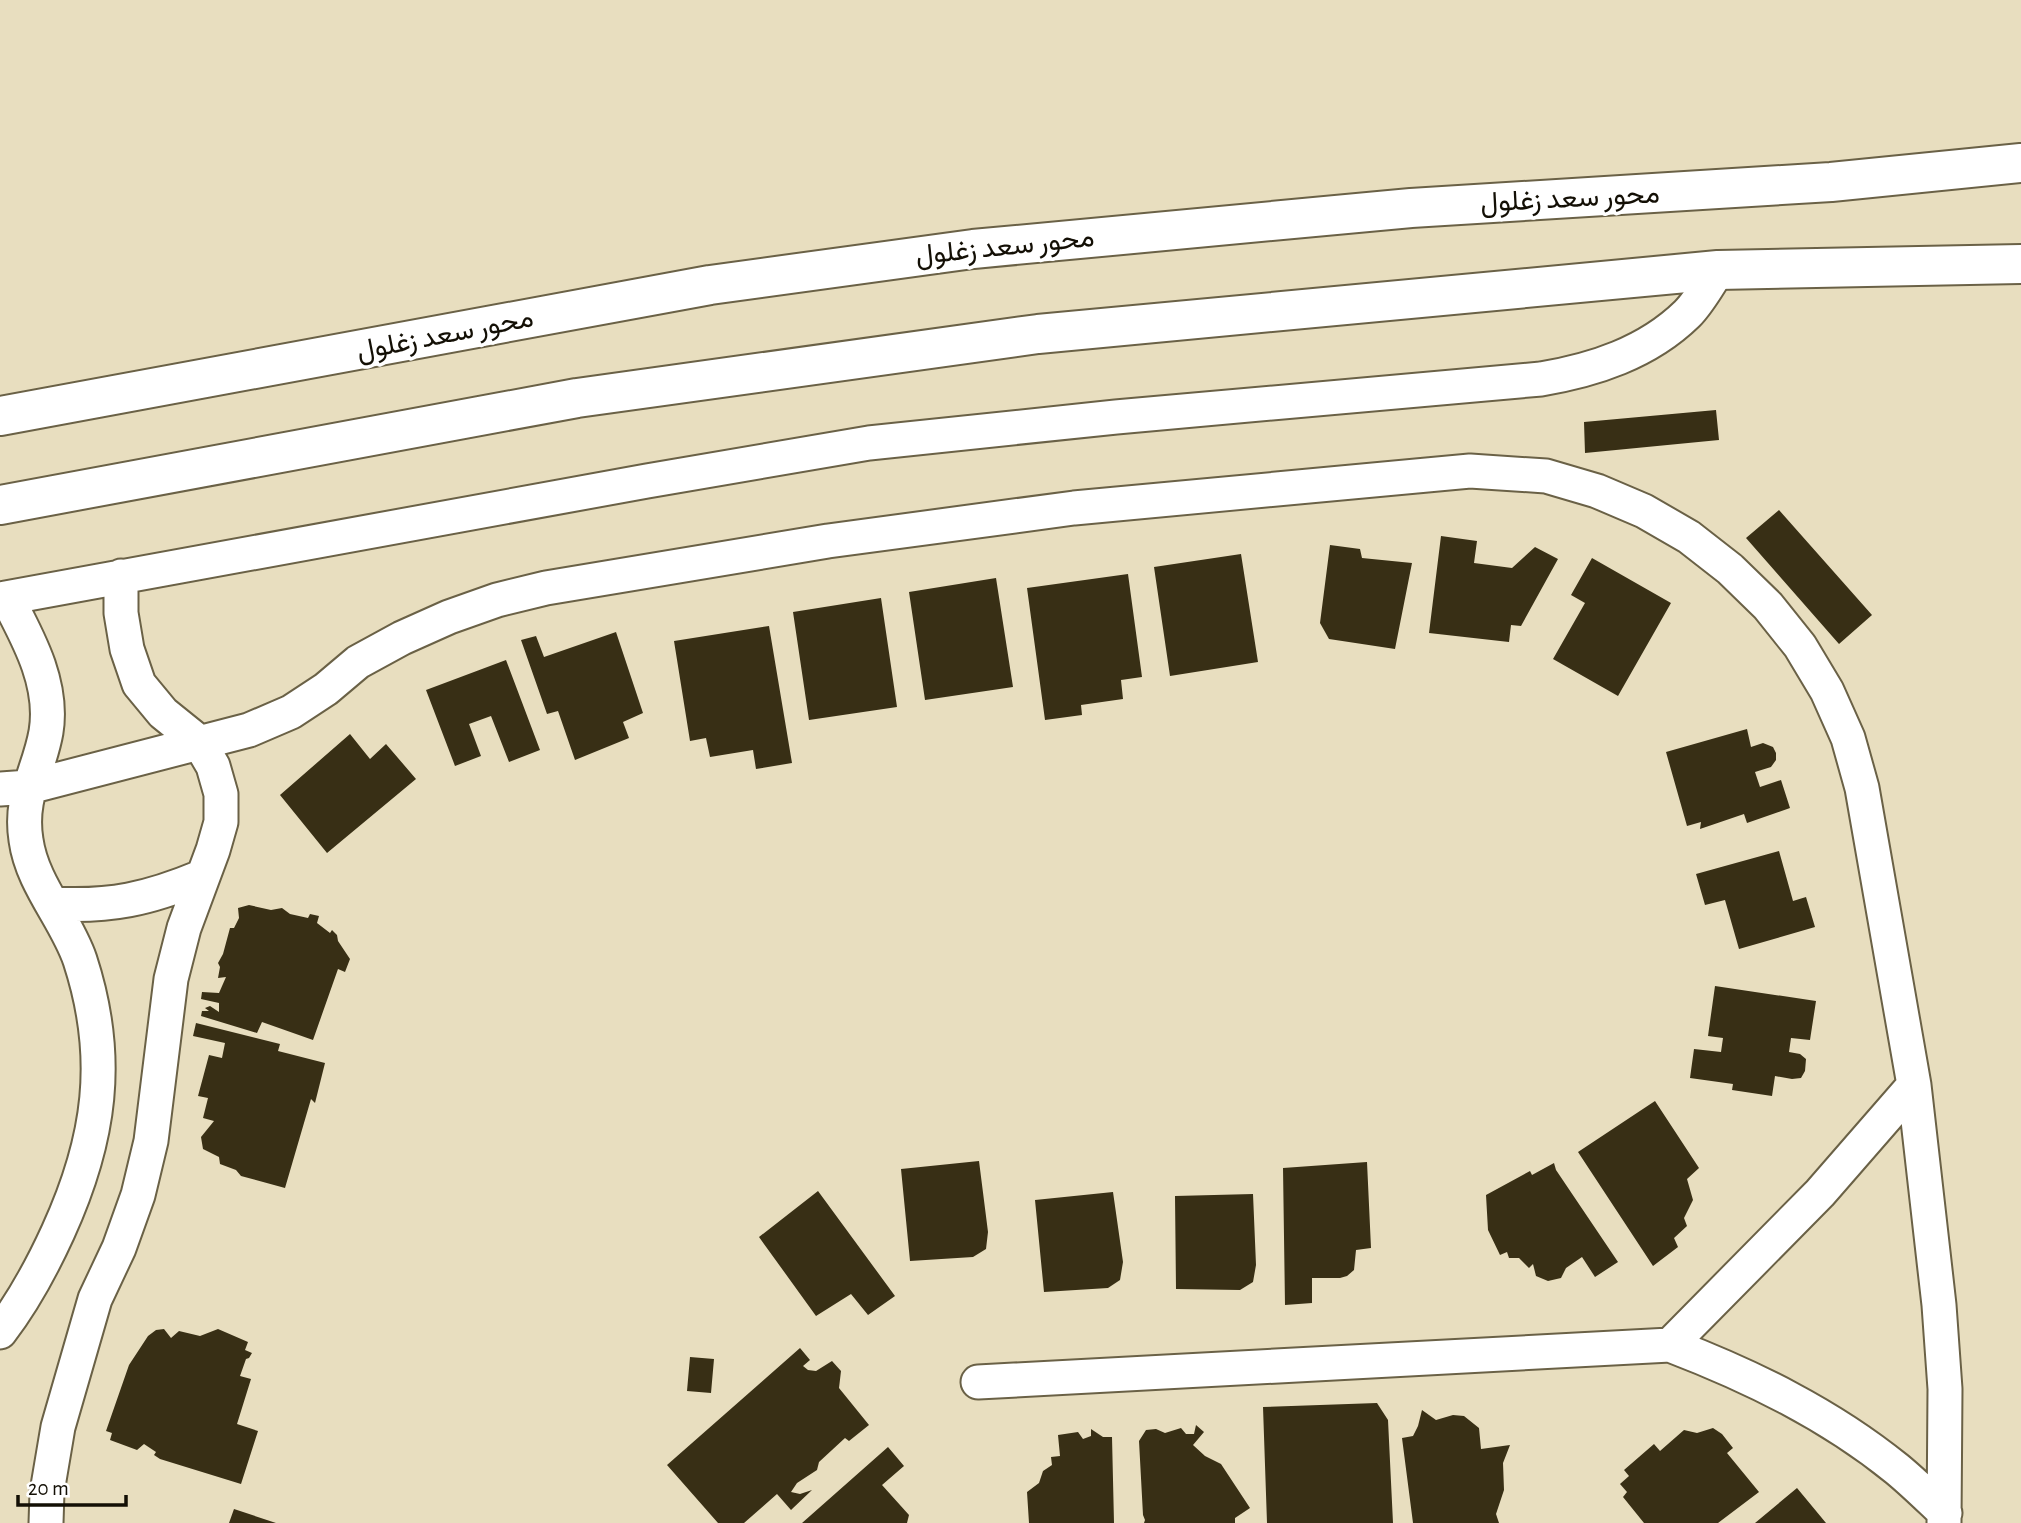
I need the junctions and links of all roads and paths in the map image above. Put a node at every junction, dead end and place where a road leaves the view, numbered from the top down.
1 (2021, 163) edge
2 (2021, 264) edge
3 (1718, 271) junction
4 (0, 416) edge
5 (0, 505) edge
6 (121, 576) junction
7 (3, 598) edge
8 (199, 742) junction
9 (15, 788) edge
10 (201, 877) junction
11 (54, 904) junction
12 (1914, 1084) junction
13 (0, 1332) edge
14 (1670, 1345) junction
15 (978, 1382) dead end
16 (1945, 1518) edge
17 (46, 1523) edge

1 - 4 main road, محور سعد زغلول
2 - 3 main road
3 - 5 main road
3 - 6 street
6 - 7 street
6 - 8 street
7 - 9 street
8 - 9 street
8 - 10 street
8 - 12 street
9 - 11 street
10 - 11 street
10 - 17 street
11 - 13 street
12 - 14 street
12 - 16 street
14 - 15 street
14 - 16 street

